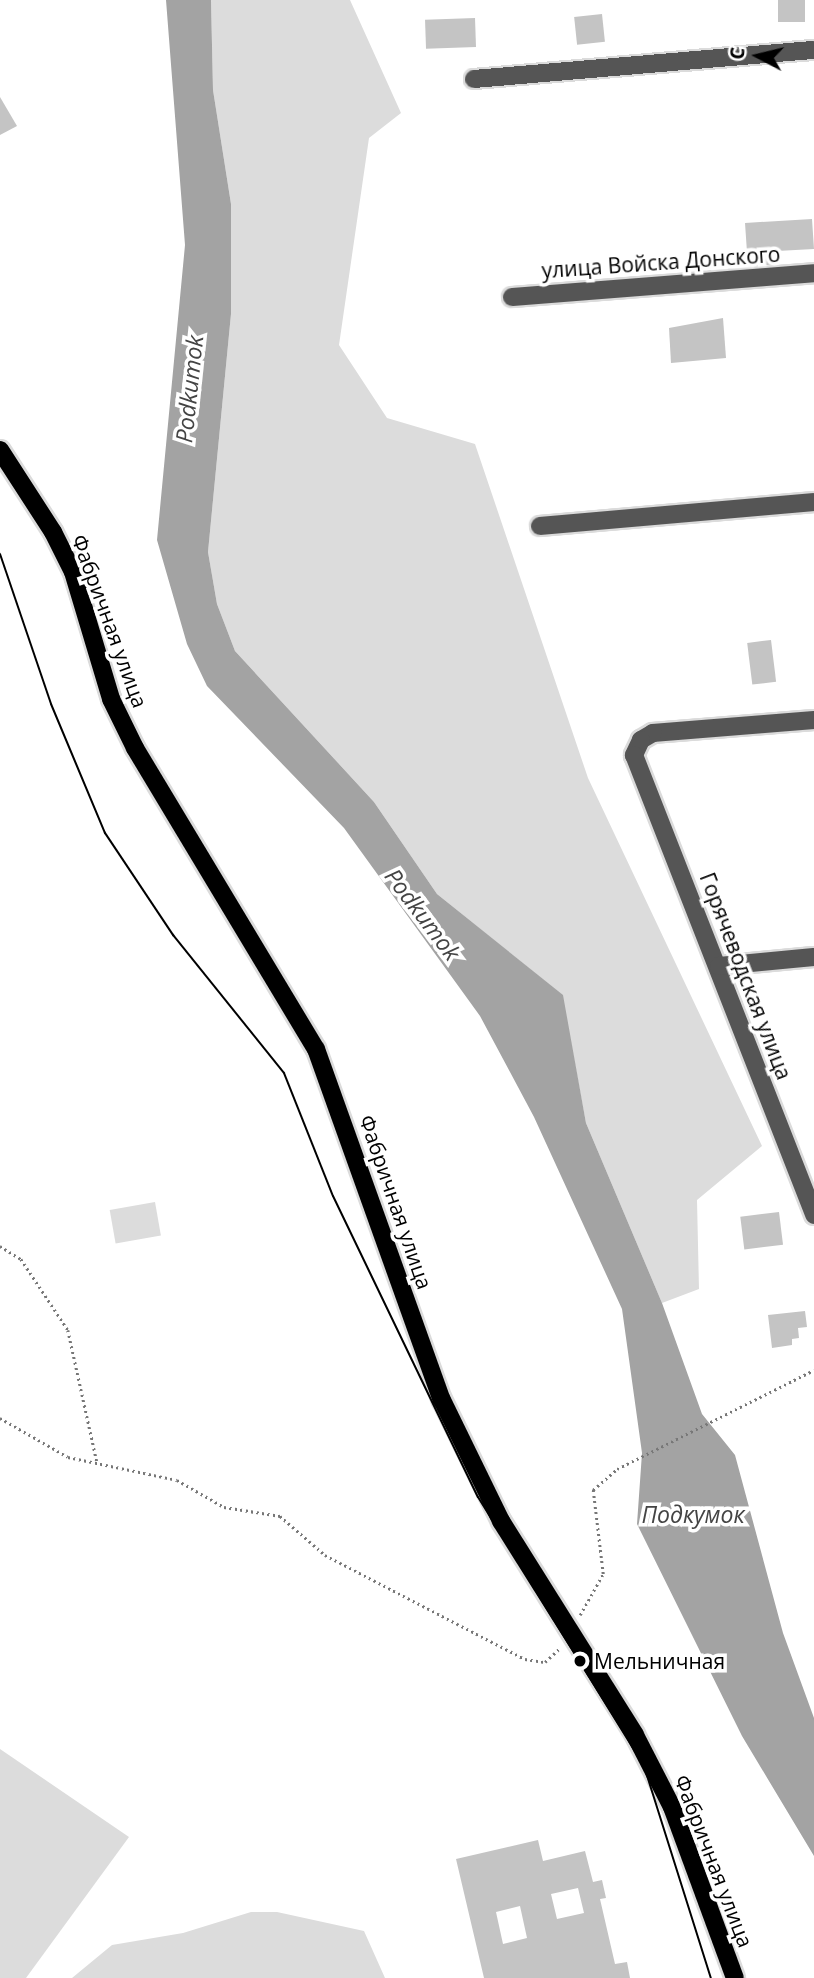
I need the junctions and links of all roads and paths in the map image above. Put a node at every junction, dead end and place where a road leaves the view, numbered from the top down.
1 (814, 50) edge
2 (474, 79) dead end
3 (814, 273) edge
4 (512, 297) dead end
5 (0, 450) edge
6 (814, 502) edge
7 (540, 526) dead end
8 (814, 720) edge
9 (814, 957) edge
10 (719, 966) junction
11 (806, 1171) edge
12 (814, 1215) edge
13 (0, 1246) edge
14 (814, 1370) edge
15 (0, 1418) edge
16 (98, 1463) junction
17 (570, 1632) junction
18 (735, 1978) edge

1 - 2 street
3 - 4 street, улица Войска Донского
5 - 17 main road, Фабричная улица
6 - 7 street
8 - 10 street, Горячеводская улица
9 - 10 street
10 - 11 street, Горячеводская улица
11 - 12 street, Горячеводская улица
13 - 16 path
14 - 17 path
15 - 16 path
16 - 17 path
17 - 18 main road, Фабричная улица

